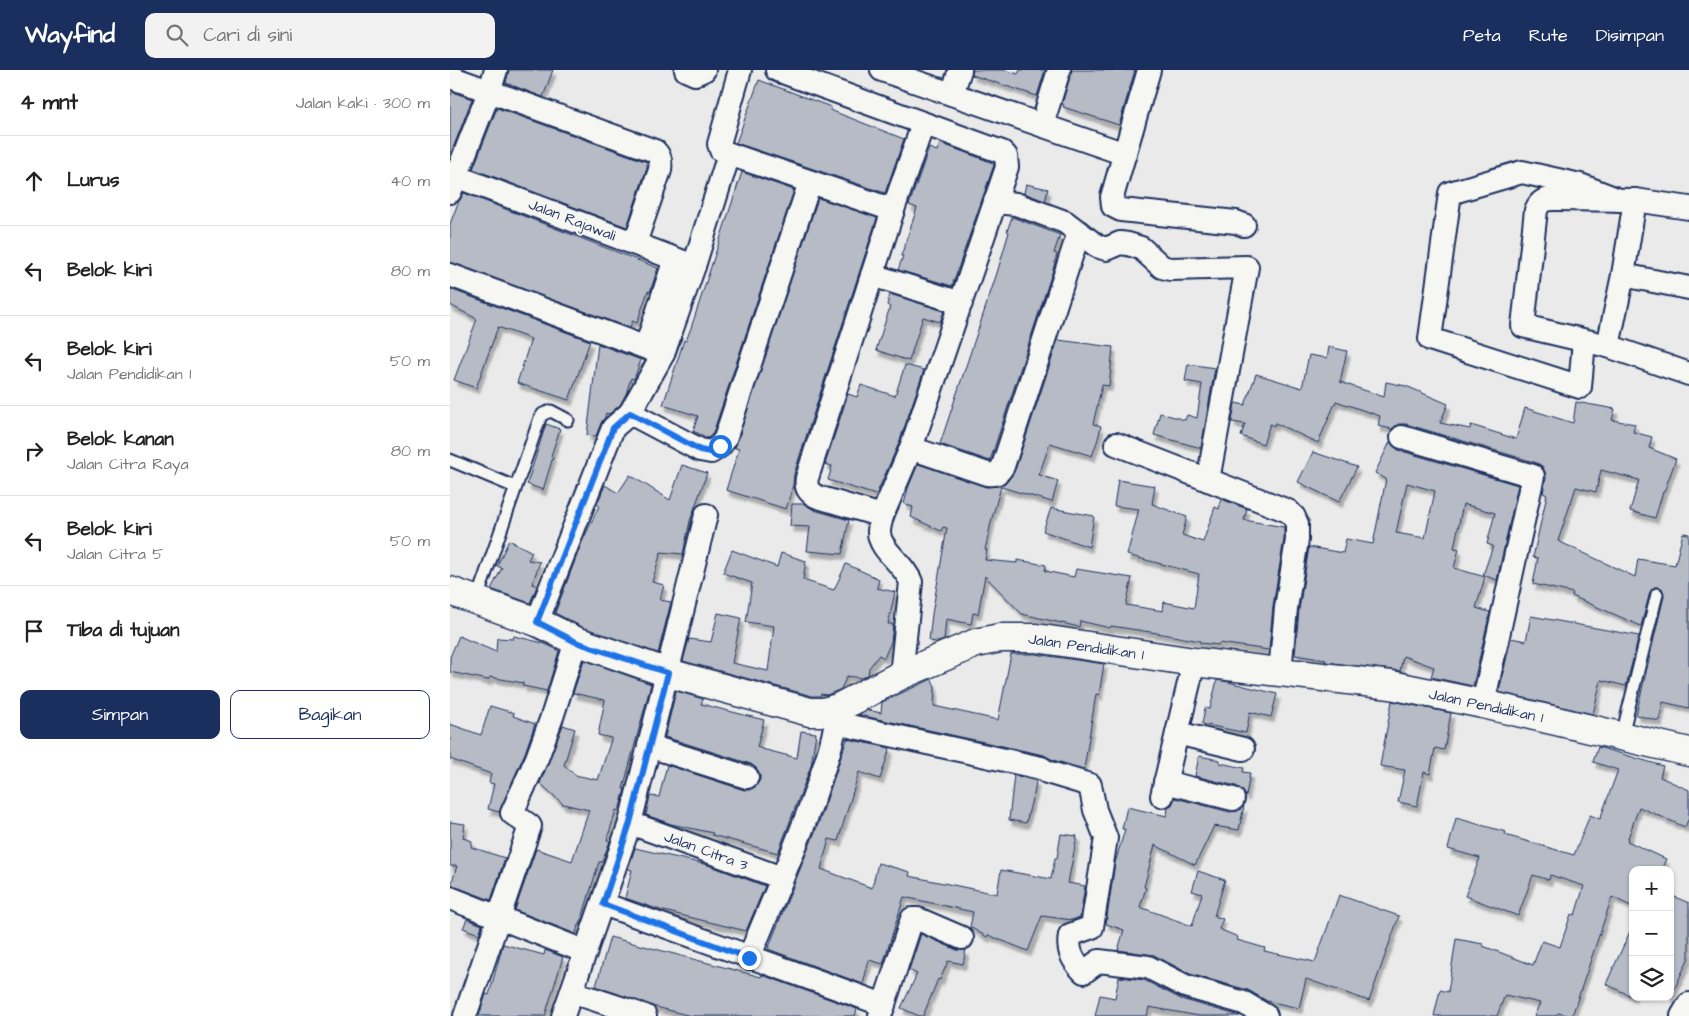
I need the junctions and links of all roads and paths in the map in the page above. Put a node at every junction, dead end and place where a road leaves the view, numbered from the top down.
1 (496, 70) edge
2 (686, 70) edge
3 (704, 70) edge
4 (740, 70) edge
5 (777, 70) edge
6 (882, 70) edge
7 (960, 70) edge
8 (1059, 70) edge
9 (1148, 70) edge
10 (450, 77) edge
11 (489, 92) junction
12 (952, 94) junction
13 (923, 124) junction
14 (1042, 125) junction
15 (729, 154) junction
16 (1125, 154) junction
17 (452, 180) edge
18 (810, 182) junction
19 (1627, 200) junction
20 (995, 202) junction
21 (1689, 208) edge
22 (893, 210) junction
23 (1244, 225) dead end
24 (1080, 232) junction
25 (635, 243) junction
26 (685, 262) junction
27 (450, 274) edge
28 (1623, 274) junction
29 (872, 275) junction
30 (1689, 288) edge
31 (961, 303) junction
32 (1584, 341) junction
33 (1608, 346) junction
34 (654, 350) junction
35 (1689, 374) edge
36 (630, 413) junction
37 (568, 420) dead end
38 (1402, 437) dead end
39 (1116, 444) dead end
40 (911, 448) junction
41 (450, 460) edge
42 (1208, 480) junction
43 (515, 487) junction
44 (706, 515) dead end
45 (882, 516) junction
46 (1657, 594) dead end
47 (462, 595) edge
48 (537, 622) junction
49 (576, 642) junction
50 (1194, 662) junction
51 (1280, 672) junction
52 (668, 673) junction
53 (901, 675) junction
54 (1483, 704) junction
55 (837, 716) junction
56 (1176, 733) junction
57 (1622, 736) junction
58 (649, 746) junction
59 (1243, 749) dead end
60 (1689, 752) edge
61 (747, 777) dead end
62 (1233, 799) dead end
63 (630, 823) junction
64 (782, 878) junction
65 (450, 898) edge
66 (603, 904) junction
67 (499, 918) junction
68 (962, 938) dead end
69 (586, 952) junction
70 (749, 958) junction
71 (572, 992) junction
72 (1689, 1004) edge
73 (882, 1010) edge
74 (466, 1016) edge
75 (563, 1016) edge
76 (645, 1016) edge
77 (1266, 1016) edge
78 (1682, 1016) edge

1 - 11 street
2 - 3 street
4 - 15 street
5 - 13 street
6 - 12 street
7 - 12 street
8 - 14 street
9 - 16 street
10 - 11 street
11 - 17 street
11 - 25 street
12 - 14 street
13 - 20 street
13 - 22 street
14 - 16 street
15 - 18 street
15 - 26 street
16 - 23 street
17 - 25 street, Jalan Rajawali
18 - 22 street
18 - 36 street
19 - 21 street
19 - 28 street
19 - 32 street
19 - 32 street
20 - 24 street
20 - 31 street
22 - 29 street
24 - 40 street
24 - 42 street
25 - 26 street, Jalan Rajawali
26 - 34 street
27 - 34 street
28 - 30 street
28 - 33 street
29 - 31 street
29 - 45 street
31 - 40 street
32 - 33 street
33 - 35 street
34 - 36 street
36 - 48 street
37 - 43 lane
38 - 54 street
39 - 42 street
40 - 45 street
41 - 43 lane
42 - 51 street
43 - 47 lane
44 - 52 street
45 - 53 street
46 - 57 lane
47 - 48 street, Jalan Pendidikan 1
48 - 49 street, Jalan Pendidikan 1
49 - 52 street, Jalan Pendidikan 1
49 - 67 street
50 - 51 street, Jalan Pendidikan 1
50 - 53 street, Jalan Pendidikan 1
50 - 56 street
51 - 54 street, Jalan Pendidikan 1
52 - 55 street, Jalan Pendidikan 1
52 - 58 street
53 - 55 street, Jalan Pendidikan 1
54 - 57 street, Jalan Pendidikan 1
55 - 64 street
55 - 77 street
56 - 59 street
56 - 62 street
57 - 60 street, Jalan Pendidikan 1
58 - 61 street
58 - 63 street
63 - 64 street, Jalan Citra 3
63 - 66 street
64 - 70 street
65 - 67 street
66 - 69 street
66 - 70 street
67 - 69 street
67 - 74 street
68 - 73 street
69 - 71 street
70 - 73 street
71 - 75 street
71 - 76 street
72 - 78 street

